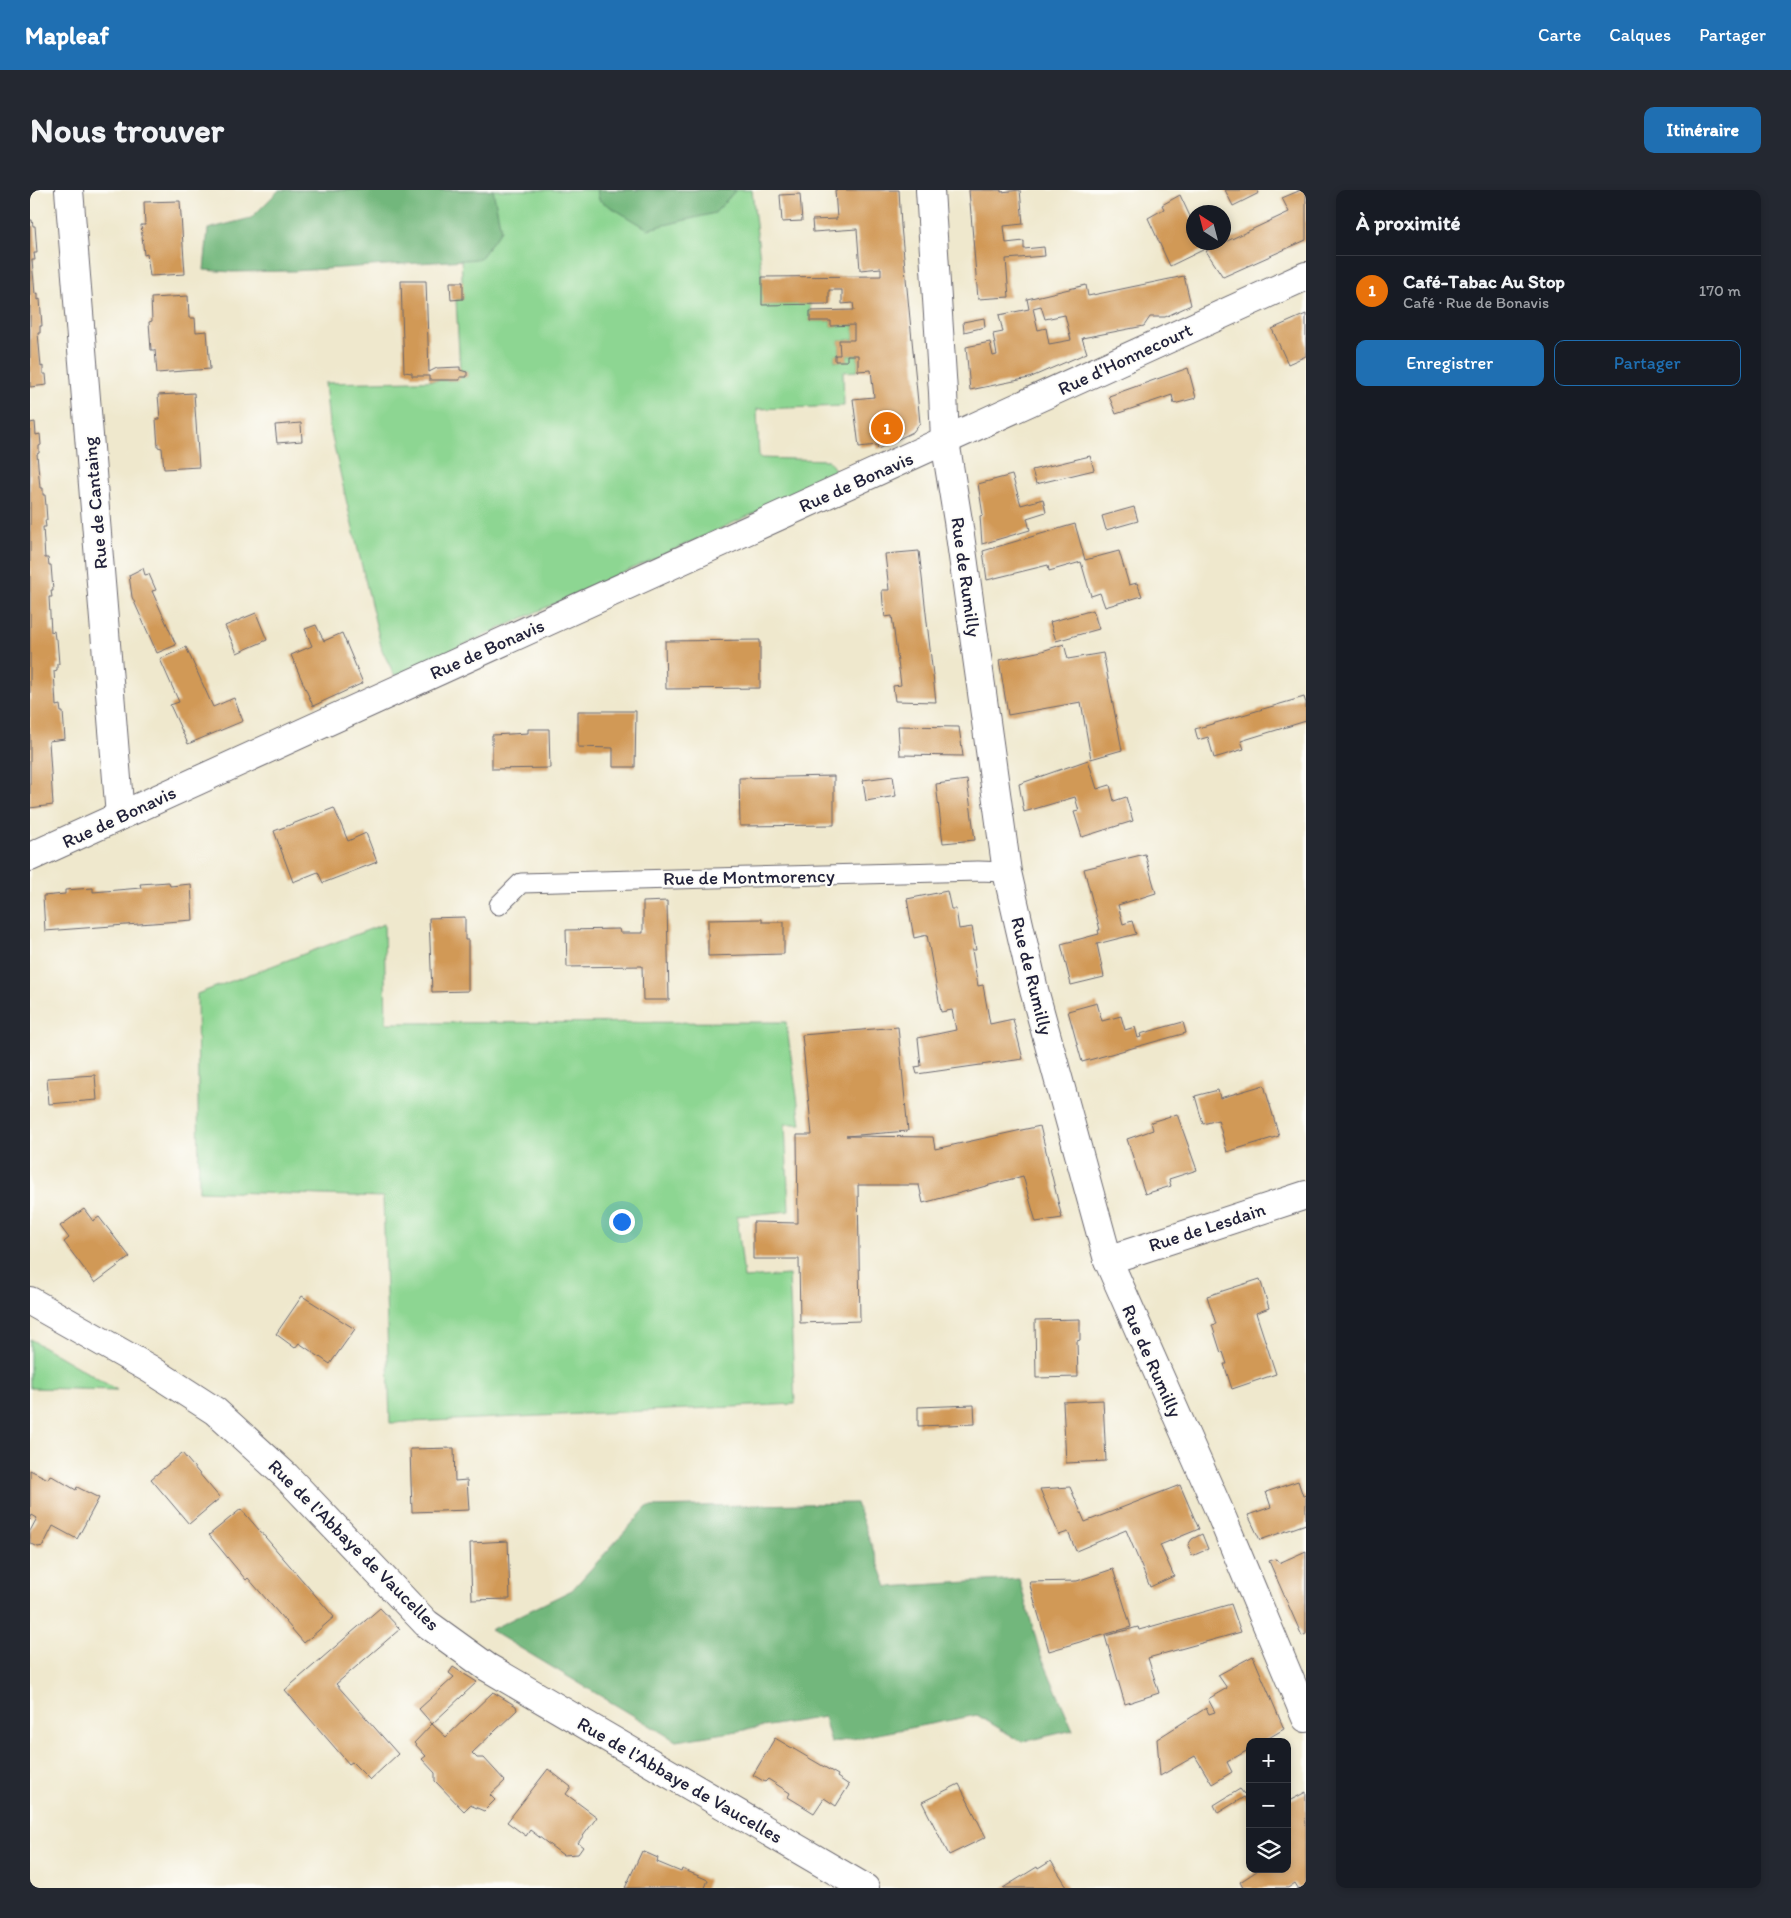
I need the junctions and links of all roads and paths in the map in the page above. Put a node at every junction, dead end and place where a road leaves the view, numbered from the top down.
1 (70, 190) edge
2 (930, 190) edge
3 (1306, 276) edge
4 (945, 441) junction
5 (120, 816) junction
6 (30, 857) edge
7 (1007, 872) junction
8 (499, 905) dead end
9 (1306, 1195) edge
10 (1108, 1260) junction
11 (30, 1300) edge
12 (1306, 1718) edge
13 (864, 1888) edge

1 - 5 street, Rue de Cantaing
2 - 4 street, Rue de Rumilly
3 - 4 street, Rue d'Honnecourt
4 - 5 street, Rue de Bonavis
4 - 7 street, Rue de Rumilly
5 - 6 street, Rue de Bonavis
7 - 8 lane, Rue de Montmorency
7 - 10 street, Rue de Rumilly
9 - 10 street, Rue de Lesdain
10 - 12 street, Rue de Rumilly
11 - 13 street, Rue de l'Abbaye de Vaucelles

